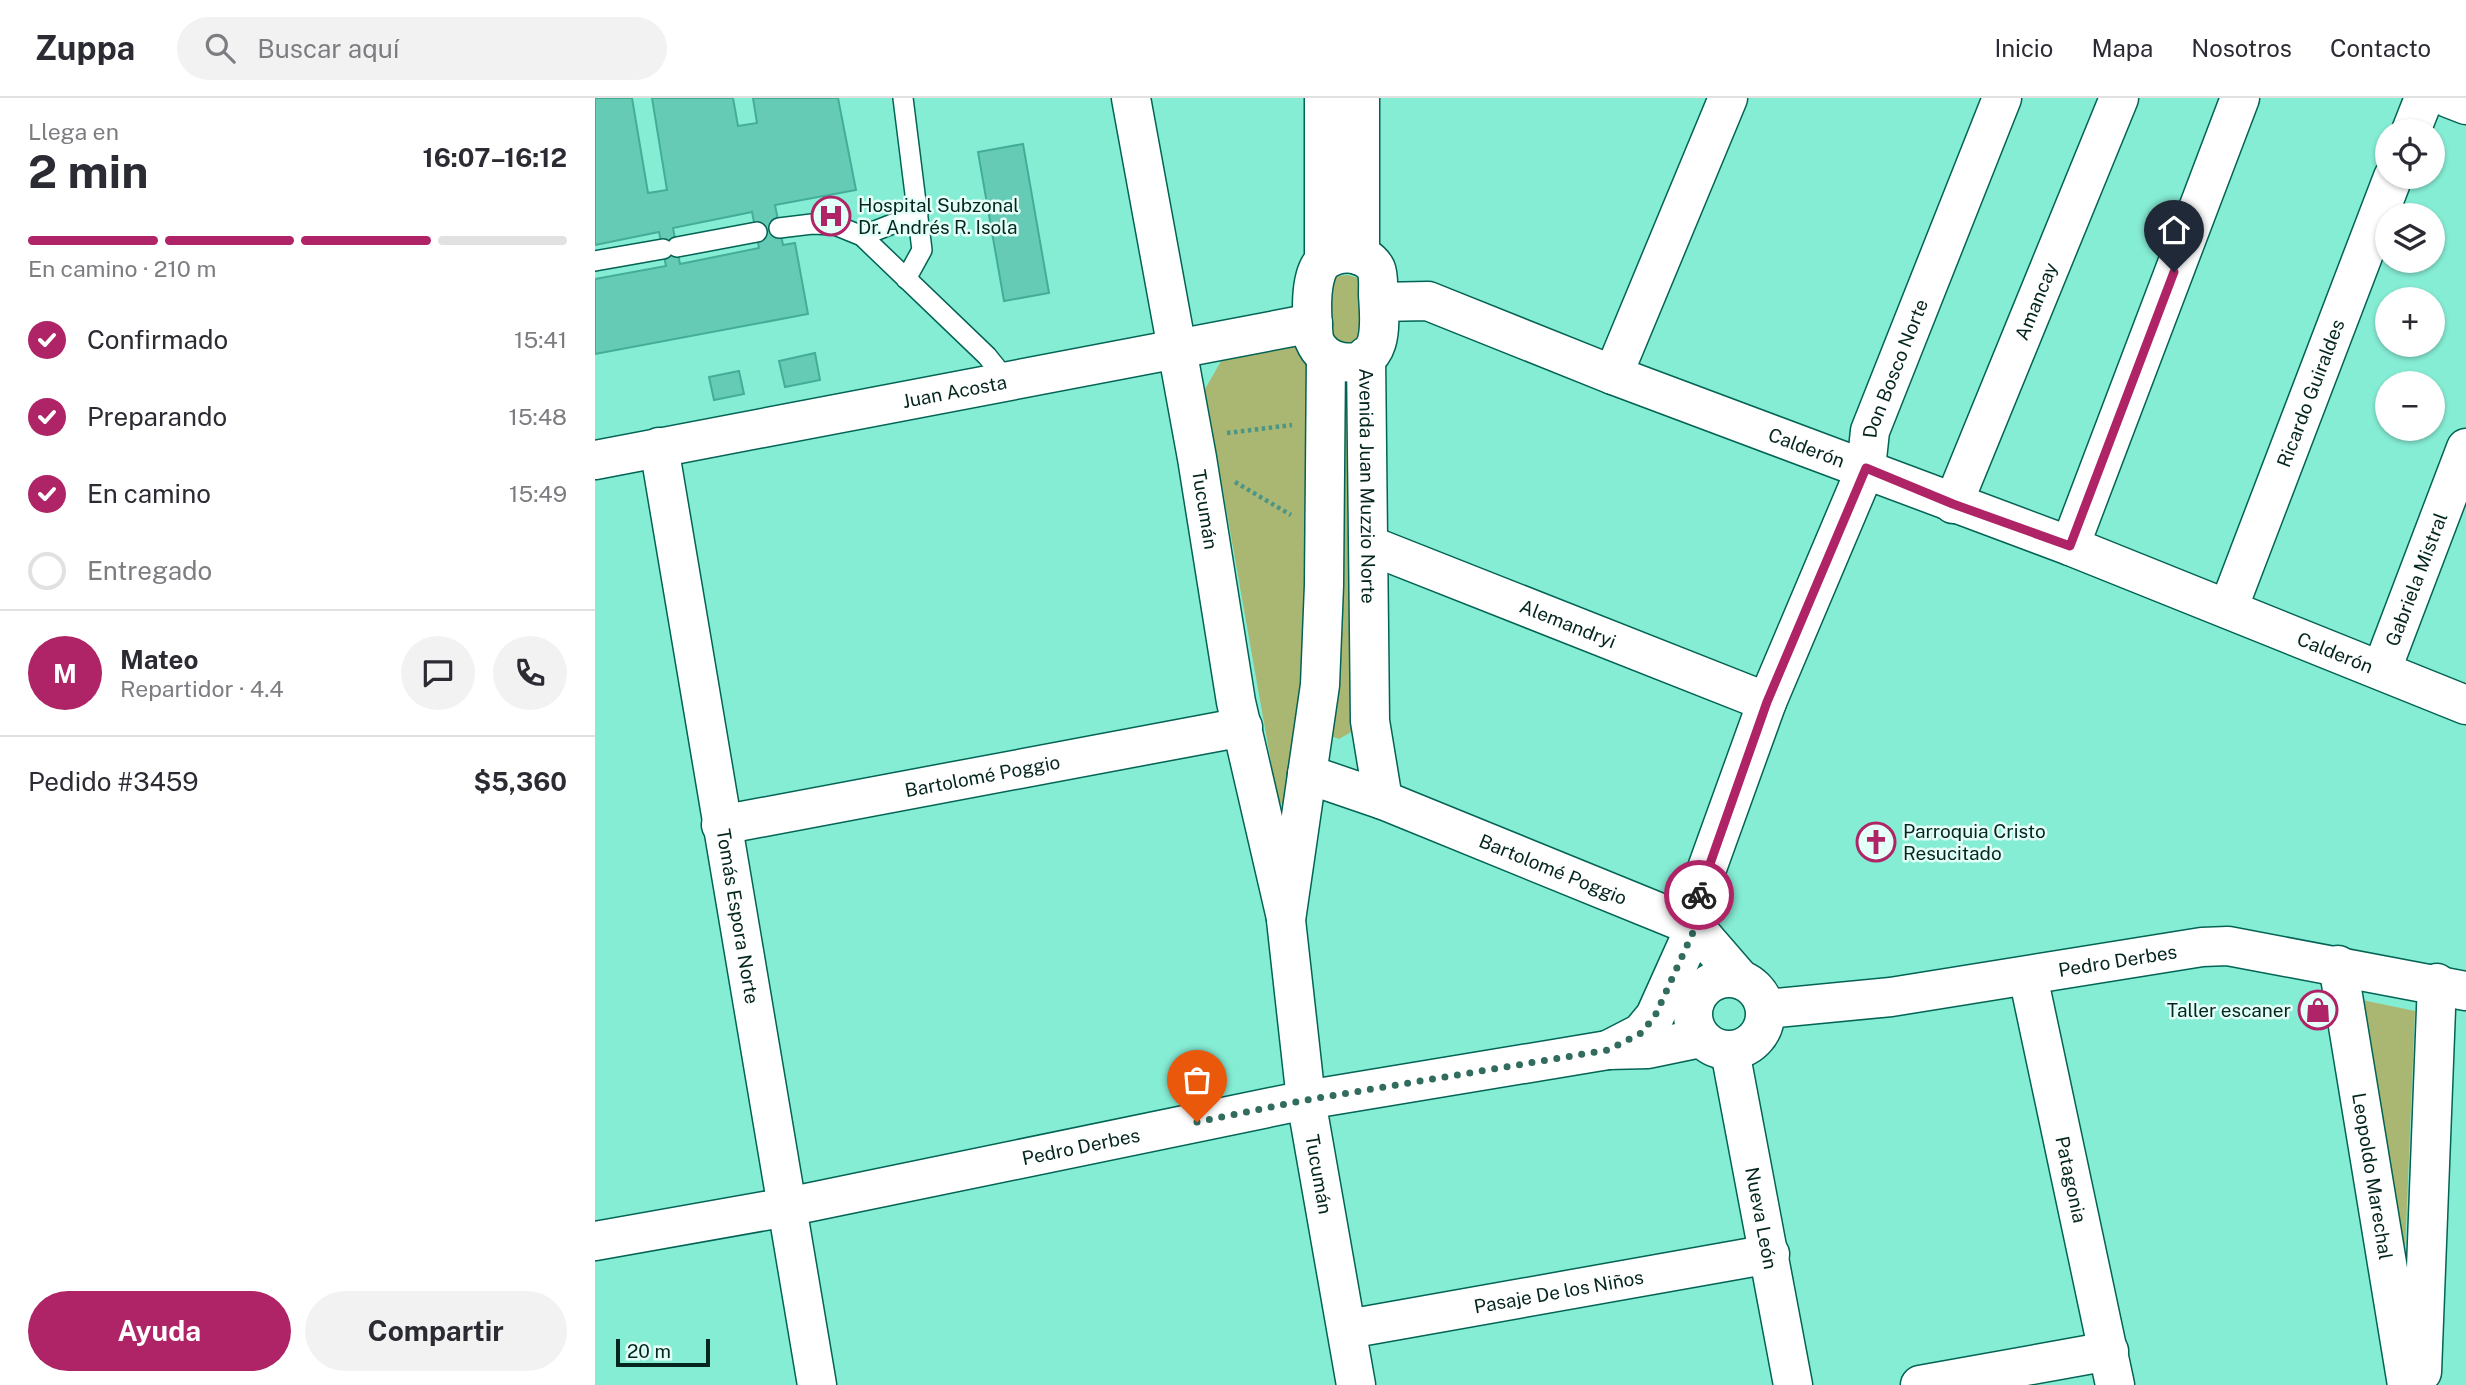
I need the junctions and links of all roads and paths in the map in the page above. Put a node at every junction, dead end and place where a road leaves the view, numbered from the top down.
1 (902, 98) edge
2 (1131, 98) edge
3 (1324, 98) edge
4 (1360, 98) edge
5 (1728, 98) edge
6 (2002, 98) edge
7 (2119, 98) edge
8 (2240, 98) edge
9 (2424, 98) edge
10 (2448, 98) edge
11 (2466, 105) edge
12 (2416, 119) edge
13 (2388, 189) edge
14 (918, 214) junction
15 (779, 228) dead end
16 (757, 232) dead end
17 (862, 236) junction
18 (1342, 258) junction
19 (595, 261) edge
20 (906, 279) junction
21 (1378, 302) junction
22 (1319, 340) junction
23 (1176, 349) junction
24 (1367, 356) junction
25 (1613, 375) junction
26 (1007, 382) junction
27 (1325, 421) junction
28 (659, 447) junction
29 (1194, 448) junction
30 (2466, 448) edge
31 (595, 460) edge
32 (1866, 468) junction
33 (1953, 504) junction
34 (1324, 536) junction
35 (1369, 545) junction
36 (2070, 546) junction
37 (2228, 609) junction
38 (2382, 669) junction
39 (1767, 702) junction
40 (2466, 705) edge
41 (1243, 727) junction
42 (1307, 774) junction
43 (1383, 800) junction
44 (721, 825) junction
45 (1286, 920) junction
46 (1695, 928) junction
47 (2338, 965) junction
48 (2028, 976) junction
49 (1740, 979) junction
50 (2451, 987) edge
51 (1766, 1009) junction
52 (1715, 1044) junction
53 (1608, 1050) junction
54 (1306, 1100) junction
55 (787, 1207) junction
56 (595, 1241) edge
57 (1770, 1254) junction
58 (1348, 1329) junction
59 (2112, 1368) edge
60 (817, 1385) edge
61 (1356, 1385) edge
62 (1793, 1385) edge
63 (1920, 1385) edge
64 (2407, 1385) edge
65 (2421, 1385) edge

1 - 14 lane
2 - 23 street, Tucumán
3 - 18 street
4 - 18 street
5 - 25 street
6 - 32 street, Don Bosco Norte
7 - 33 street, Amancay
8 - 36 street
9 - 12 street
10 - 11 street
13 - 37 street, Ricardo Guiraldes
14 - 17 lane
14 - 20 lane
15 - 17 lane
16 - 19 lane
17 - 20 lane
18 - 21 street, Avenida Juan Muzzio Norte
18 - 22 street
20 - 26 lane
21 - 24 street, Avenida Juan Muzzio Norte
21 - 25 street, Calderón
22 - 23 street, Juan Acosta
22 - 24 street
22 - 27 street
23 - 26 street, Juan Acosta
23 - 29 street, Tucumán
24 - 35 street, Avenida Juan Muzzio Norte
25 - 32 street, Calderón
26 - 28 street, Juan Acosta
27 - 29 path
27 - 34 street
28 - 31 street, Juan Acosta
28 - 44 street, Tomás Espora Norte
29 - 34 path
29 - 41 street, Tucumán
30 - 38 street, Gabriela Mistral
32 - 33 street, Calderón
32 - 39 street, Don Bosco Norte
33 - 36 street, Calderón
34 - 42 street
35 - 39 street, Alemandryi
35 - 43 street, Avenida Juan Muzzio Norte
36 - 37 street, Calderón
37 - 38 street, Calderón
38 - 40 street, Calderón
39 - 46 street, Don Bosco Norte
41 - 44 street, Bartolomé Poggio
41 - 45 street, Tucumán
42 - 43 street, Bartolomé Poggio
42 - 45 street, Tucumán
43 - 46 street, Bartolomé Poggio
44 - 55 street, Tomás Espora Norte
45 - 54 street, Tucumán
46 - 49 street, Bartolomé Poggio
46 - 53 street, Don Bosco Norte
47 - 48 street, Pedro Derbes
47 - 50 street, Pedro Derbes
47 - 64 street, Leopoldo Marechal
48 - 51 street, Pedro Derbes
48 - 59 street, Patagonia
49 - 51 street
49 - 52 street
50 - 65 street, Leopoldo Marechal
51 - 52 street
52 - 53 street, Pedro Derbes
52 - 57 street, Nueva León
53 - 54 street, Pedro Derbes
54 - 55 street, Pedro Derbes
54 - 58 street, Tucumán
55 - 56 street, Pedro Derbes
55 - 60 street, Tomás Espora Norte
57 - 58 street, Pasaje De los Niños
57 - 62 street, Nueva León
58 - 61 street, Tucumán
59 - 63 street

